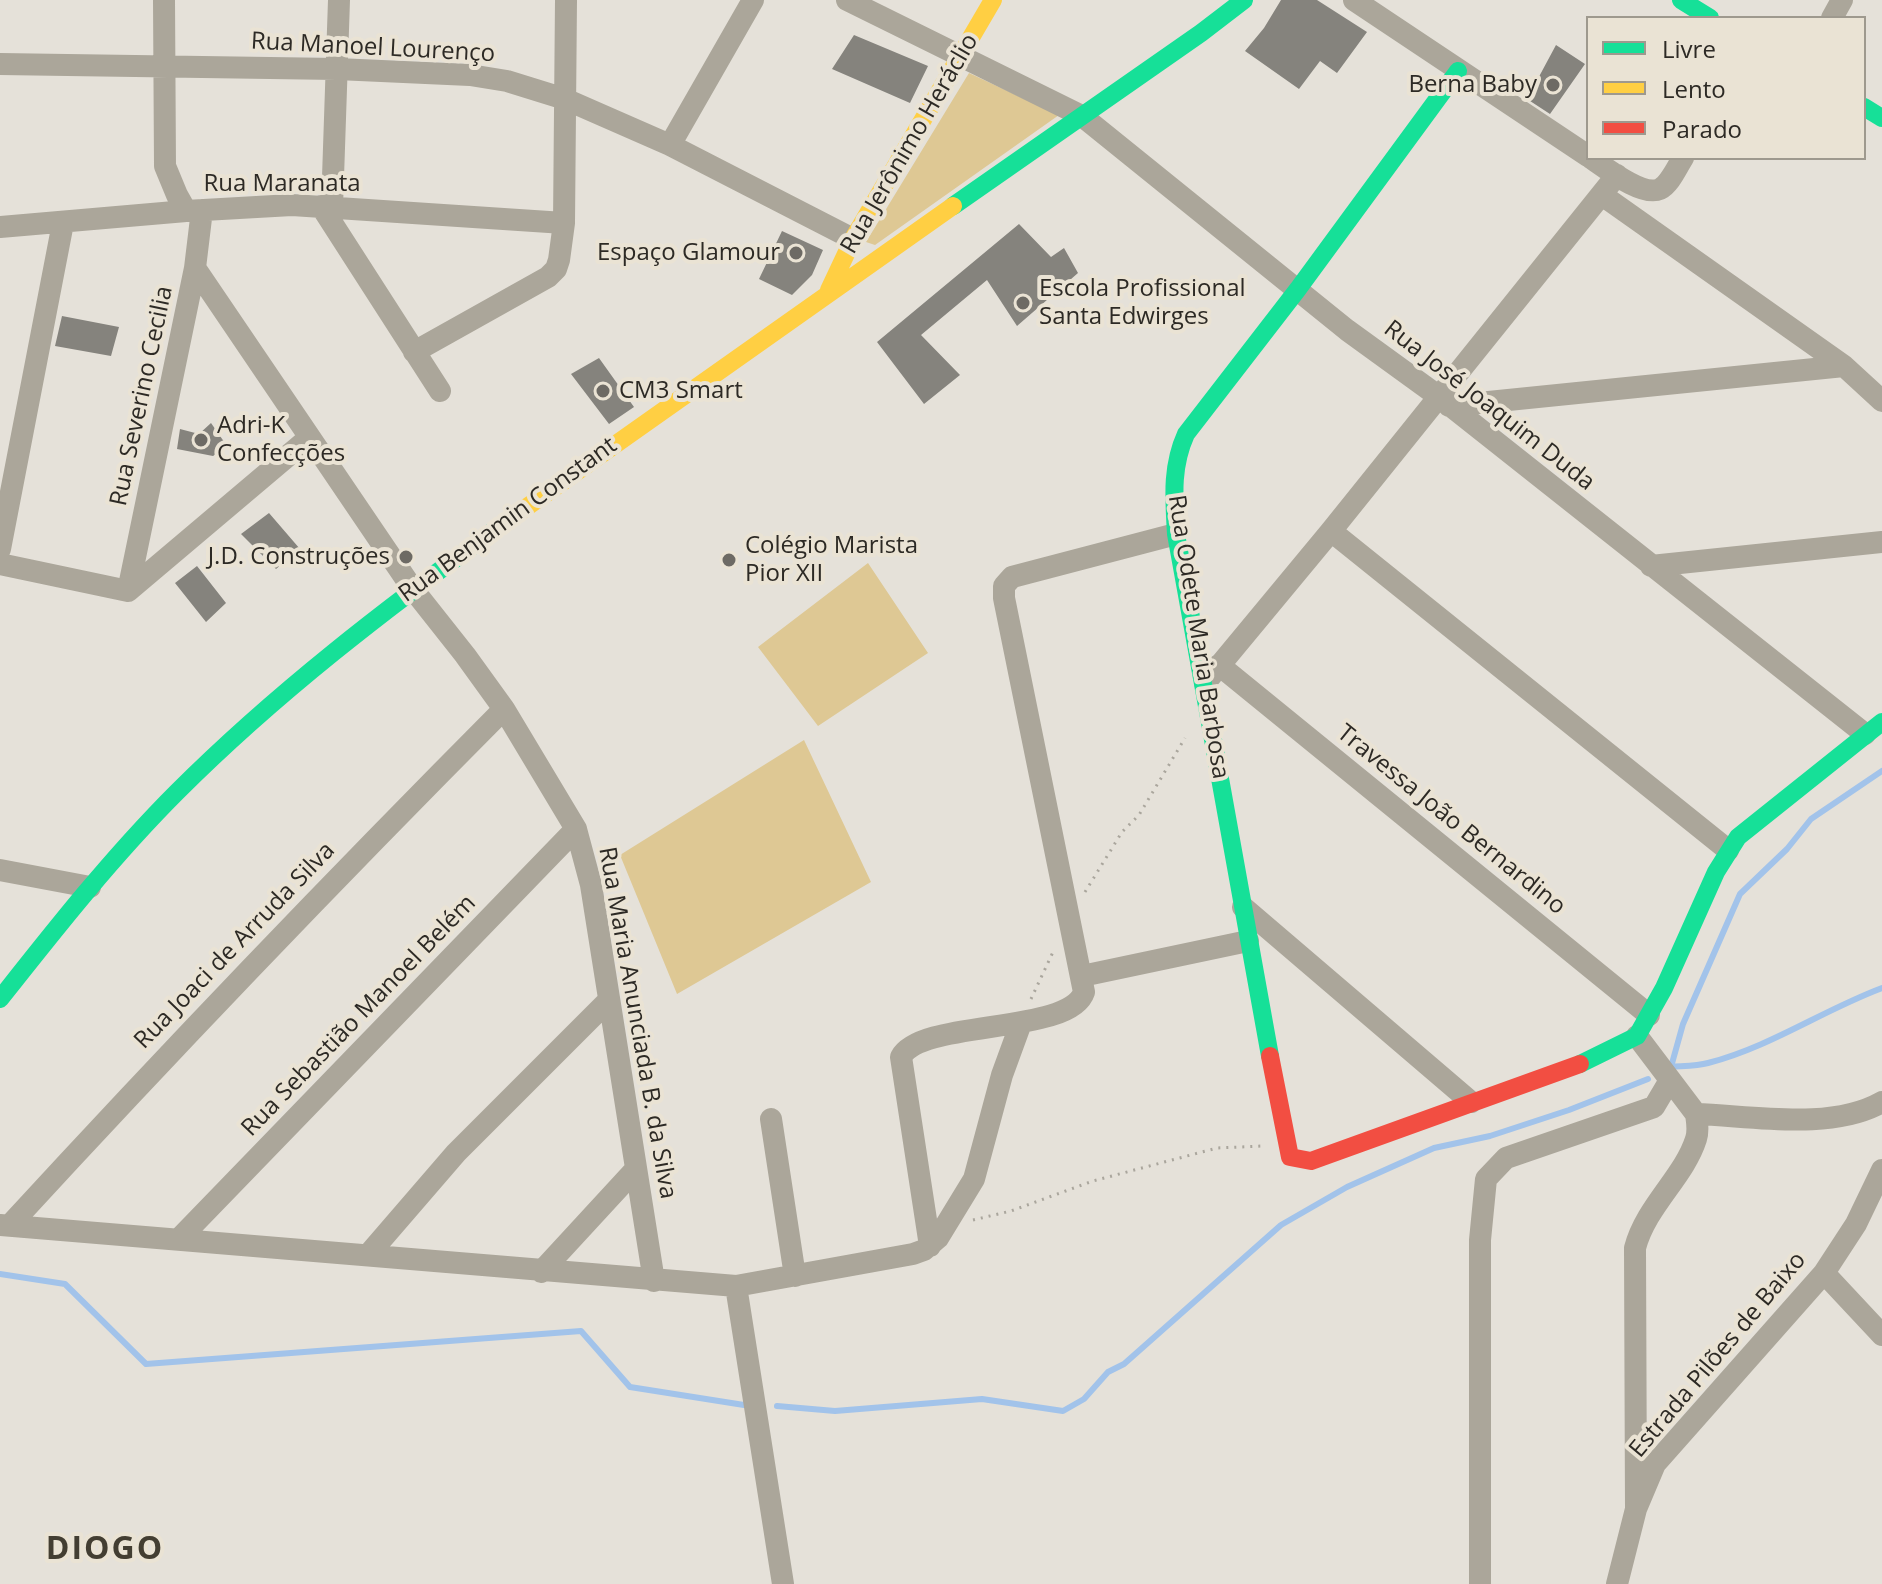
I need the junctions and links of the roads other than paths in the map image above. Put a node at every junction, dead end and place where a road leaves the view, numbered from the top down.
1 (164, 0) edge
2 (339, 0) edge
3 (566, 0) edge
4 (753, 0) edge
5 (847, 0) edge
6 (993, 0) edge
7 (1244, 0) edge
8 (1354, 0) edge
9 (1681, 0) edge
10 (1707, 16) edge
11 (962, 55) junction
12 (0, 64) edge
13 (164, 65) junction
14 (337, 69) junction
15 (1458, 71) junction
16 (565, 99) junction
17 (1082, 116) junction
18 (670, 145) junction
19 (1586, 154) edge
20 (1594, 160) edge
21 (1682, 160) edge
22 (1617, 175) junction
23 (1602, 195) junction
24 (326, 207) junction
25 (194, 211) junction
26 (63, 223) junction
27 (564, 223) junction
28 (0, 227) edge
29 (853, 239) junction
30 (195, 268) junction
31 (1298, 289) junction
32 (829, 290) junction
33 (414, 352) junction
34 (1844, 366) junction
35 (440, 391) dead end
36 (1444, 401) junction
37 (1882, 401) edge
38 (309, 438) junction
39 (1331, 531) junction
40 (1176, 534) junction
41 (1882, 542) edge
42 (0, 549) edge
43 (0, 564) edge
44 (1651, 566) junction
45 (412, 588) junction
46 (128, 591) junction
47 (1219, 665) junction
48 (1205, 683) junction
49 (504, 709) junction
50 (1874, 728) edge
51 (576, 829) junction
52 (1728, 850) junction
53 (0, 870) edge
54 (90, 887) junction
55 (1243, 907) junction
56 (1248, 941) junction
57 (1082, 976) junction
58 (0, 999) edge
59 (609, 1000) junction
60 (1649, 1015) junction
61 (1021, 1023) junction
62 (1637, 1036) junction
63 (1670, 1080) junction
64 (1471, 1102) junction
65 (1882, 1102) edge
66 (1696, 1114) junction
67 (771, 1119) dead end
68 (635, 1170) junction
69 (1882, 1170) edge
70 (5, 1225) edge
71 (180, 1238) junction
72 (930, 1246) junction
73 (368, 1255) junction
74 (541, 1272) junction
75 (1824, 1273) junction
76 (795, 1276) junction
77 (654, 1281) junction
78 (736, 1286) junction
79 (1882, 1335) edge
80 (1636, 1509) junction
81 (783, 1584) edge
82 (1480, 1584) edge
83 (1617, 1584) edge

1 - 13 street
2 - 14 street
3 - 16 street
4 - 18 street
5 - 11 street, Rua José Joaquim Duda
6 - 11 street, Rua Jerônimo Heráclio
7 - 17 street, Rua Benjamin Constant
8 - 15 street
9 - 10 street
11 - 17 street, Rua José Joaquim Duda
11 - 29 street, Rua Jerônimo Heráclio
12 - 13 street, Rua Manoel Lourenço
13 - 14 street, Rua Manoel Lourenço
13 - 25 street
14 - 16 street, Rua Manoel Lourenço
14 - 24 street
15 - 19 street
15 - 31 street, Rua Odete Maria Barbosa
16 - 18 street, Rua Manoel Lourenço
16 - 27 street
17 - 31 street, Rua José Joaquim Duda
17 - 32 street, Rua Benjamin Constant
18 - 29 street, Rua Manoel Lourenço
20 - 22 street
21 - 22 street
22 - 23 street
23 - 34 street
23 - 36 street
24 - 25 street, Rua Maranata
24 - 27 street, Rua Maranata
24 - 33 street
25 - 26 street, Rua Maranata
25 - 30 street, Rua Severino Cecilia
26 - 28 street, Rua Maranata
26 - 42 street
27 - 33 street
29 - 32 street, Rua Jerônimo Heráclio
30 - 38 street, Rua Maria Anunciada B. da Silva
30 - 46 street, Rua Severino Cecilia
31 - 36 street, Rua José Joaquim Duda
31 - 40 street, Rua Odete Maria Barbosa
32 - 45 street, Rua Benjamin Constant
33 - 35 street
34 - 36 street
34 - 37 street
36 - 39 street
36 - 44 street, Rua José Joaquim Duda
38 - 45 street, Rua Maria Anunciada B. da Silva
38 - 46 street
39 - 47 street
39 - 52 street
40 - 48 street, Rua Odete Maria Barbosa
40 - 57 street
41 - 44 street
43 - 46 street
44 - 50 street, Rua José Joaquim Duda
45 - 49 street, Rua Maria Anunciada B. da Silva
45 - 54 street, Rua Benjamin Constant
47 - 48 street
47 - 60 street, Travessa João Bernardino
48 - 55 street, Rua Odete Maria Barbosa
49 - 51 street, Rua Maria Anunciada B. da Silva
49 - 70 street, Rua Joaci de Arruda Silva
50 - 52 street
51 - 59 street, Rua Maria Anunciada B. da Silva
51 - 71 street, Rua Sebastião Manoel Belém
52 - 60 street
53 - 54 street
54 - 58 street, Rua Benjamin Constant
55 - 56 street, Rua Odete Maria Barbosa
55 - 64 street
56 - 57 street
56 - 64 street, Rua Odete Maria Barbosa
57 - 61 street
59 - 68 street, Rua Maria Anunciada B. da Silva
59 - 73 street
60 - 62 street
61 - 72 street
61 - 72 street
62 - 63 street
62 - 64 street
63 - 66 street
63 - 82 street
65 - 66 street
66 - 80 street
67 - 76 street
68 - 74 street
68 - 77 street, Rua Maria Anunciada B. da Silva
69 - 75 street, Estrada Pilões de Baixo
70 - 71 street
71 - 73 street
72 - 76 street
73 - 74 street
74 - 77 street
75 - 79 street
75 - 80 street, Estrada Pilões de Baixo
76 - 78 street
77 - 78 street
78 - 81 street
80 - 83 street, Estrada Pilões de Baixo

